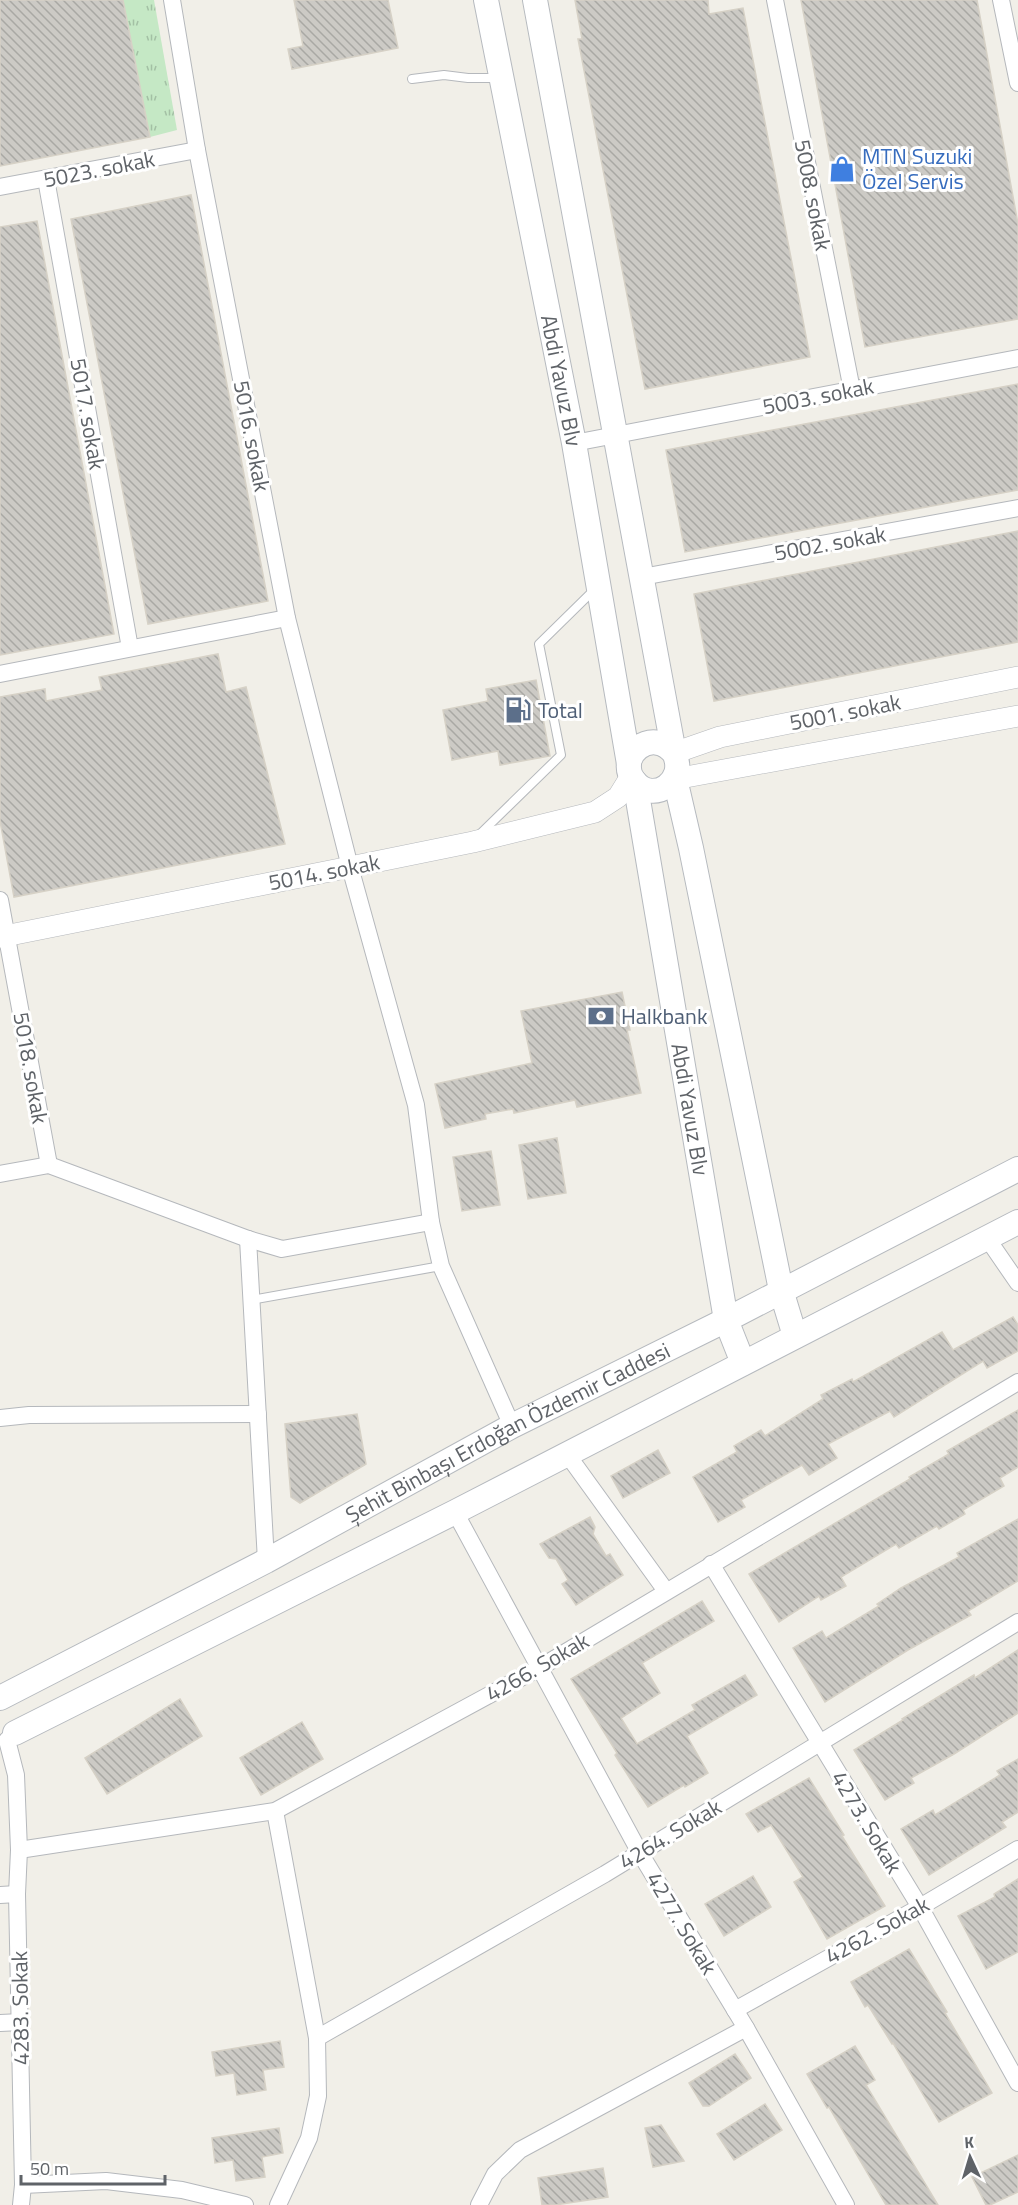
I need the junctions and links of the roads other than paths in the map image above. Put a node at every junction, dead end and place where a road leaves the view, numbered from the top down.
1 (172, 0) edge
2 (486, 0) edge
3 (536, 0) edge
4 (775, 0) edge
5 (1001, 0) edge
6 (501, 78) junction
7 (412, 79) dead end
8 (1018, 83) edge
9 (197, 150) junction
10 (46, 179) junction
11 (0, 187) edge
12 (1018, 358) edge
13 (852, 390) junction
14 (617, 434) junction
15 (574, 443) junction
16 (1018, 508) edge
17 (642, 578) junction
18 (599, 585) junction
19 (287, 618) junction
20 (130, 648) junction
21 (0, 674) edge
22 (1018, 677) edge
23 (1018, 716) edge
24 (674, 753) junction
25 (632, 774) junction
26 (675, 779) junction
27 (472, 842) junction
28 (350, 867) junction
29 (0, 900) edge
30 (3, 936) edge
31 (49, 1165) junction
32 (1018, 1169) edge
33 (0, 1174) edge
34 (431, 1222) junction
35 (1018, 1222) edge
36 (987, 1238) junction
37 (248, 1239) junction
38 (441, 1266) junction
39 (1018, 1283) edge
40 (781, 1290) junction
41 (251, 1300) junction
42 (726, 1320) junction
43 (795, 1336) junction
44 (743, 1363) junction
45 (1018, 1382) edge
46 (258, 1414) junction
47 (0, 1418) edge
48 (512, 1426) junction
49 (567, 1454) junction
50 (455, 1512) junction
51 (266, 1561) junction
52 (711, 1564) junction
53 (666, 1591) junction
54 (1018, 1622) edge
55 (539, 1668) junction
56 (0, 1699) edge
57 (7, 1738) edge
58 (819, 1743) junction
59 (275, 1812) junction
60 (1018, 1849) edge
61 (19, 1850) junction
62 (640, 1853) junction
63 (8, 1895) edge
64 (920, 1907) junction
65 (735, 2010) junction
66 (21, 2022) junction
67 (0, 2023) edge
68 (746, 2028) junction
69 (317, 2038) junction
70 (1018, 2082) edge
71 (23, 2185) junction
72 (21, 2205) edge
73 (245, 2205) edge
74 (278, 2205) edge
75 (479, 2205) edge
76 (846, 2205) edge

1 - 9 street, 5016. sokak
2 - 6 main road, Abdi Yavuz Blv
3 - 14 main road, Abdi Yavuz Blv
4 - 13 street, 5008. sokak
5 - 8 street
6 - 7 lane
6 - 15 main road, Abdi Yavuz Blv
9 - 10 street, 5023. sokak
9 - 19 street, 5016. sokak
10 - 11 street, 5023. sokak
10 - 20 street, 5017. sokak
12 - 13 street, 5003. sokak
13 - 14 street, 5003. sokak
14 - 15 street, 5003. sokak
14 - 17 main road, Abdi Yavuz Blv
15 - 18 main road, Abdi Yavuz Blv
16 - 17 street, 5002. sokak
17 - 24 main road, Abdi Yavuz Blv
18 - 25 main road, Abdi Yavuz Blv
18 - 27 lane
19 - 20 street
19 - 28 street, 5016. sokak
20 - 21 street
22 - 24 street, 5001. sokak
23 - 26 street, 5001. sokak
24 - 25 main road
24 - 26 main road, Abdi Yavuz Blv
25 - 26 main road
25 - 27 street, 5014. sokak
25 - 42 main road, Abdi Yavuz Blv
26 - 40 main road, Abdi Yavuz Blv
27 - 28 street, 5014. sokak
28 - 30 street, 5014. sokak
28 - 34 street, 5016. sokak
29 - 30 street, 5018. sokak
30 - 31 street, 5018. sokak
31 - 33 street
31 - 37 street
32 - 40 main road, Şehit Binbaşı Erdoğan Özdemir Caddesi
34 - 37 street
34 - 38 street, 5016. sokak
35 - 36 main road, Şehit Binbaşı Erdoğan Özdemir Caddesi
36 - 39 street
36 - 43 main road, Şehit Binbaşı Erdoğan Özdemir Caddesi
37 - 41 street
38 - 41 lane
38 - 48 street, 5016. sokak
40 - 42 main road, Şehit Binbaşı Erdoğan Özdemir Caddesi
40 - 43 main road, Abdi Yavuz Blv
41 - 46 street
42 - 44 main road, Abdi Yavuz Blv
42 - 48 main road, Şehit Binbaşı Erdoğan Özdemir Caddesi
43 - 44 main road, Şehit Binbaşı Erdoğan Özdemir Caddesi
44 - 49 main road, Şehit Binbaşı Erdoğan Özdemir Caddesi
45 - 52 street, 4266. Sokak
46 - 47 street
46 - 51 street
48 - 51 main road, Şehit Binbaşı Erdoğan Özdemir Caddesi
49 - 50 main road, Şehit Binbaşı Erdoğan Özdemir Caddesi
49 - 53 street
50 - 55 street, 4277. Sokak
50 - 57 main road, Şehit Binbaşı Erdoğan Özdemir Caddesi
51 - 56 main road, Şehit Binbaşı Erdoğan Özdemir Caddesi
52 - 53 street, 4266. Sokak
52 - 58 street, 4273. Sokak
53 - 55 street, 4266. Sokak
54 - 58 street, 4264. Sokak
55 - 59 street, 4266. Sokak
55 - 62 street, 4277. Sokak
56 - 57 main road
57 - 61 street, 4283. Sokak
58 - 62 street, 4264. Sokak
58 - 64 street, 4273. Sokak
59 - 61 street, 4266. Sokak
59 - 69 street
60 - 64 street, 4262. Sokak
61 - 63 street, 4283. Sokak
62 - 65 street, 4277. Sokak
62 - 69 street, 4264. Sokak
63 - 66 street, 4283. Sokak
64 - 65 street, 4262. Sokak
64 - 70 street, 4273. Sokak
65 - 68 street, 4277. Sokak
66 - 67 street
66 - 71 street, 4283. Sokak
68 - 75 street
68 - 76 street, 4277. Sokak
69 - 74 street
71 - 72 street, 4283. Sokak
71 - 73 street

